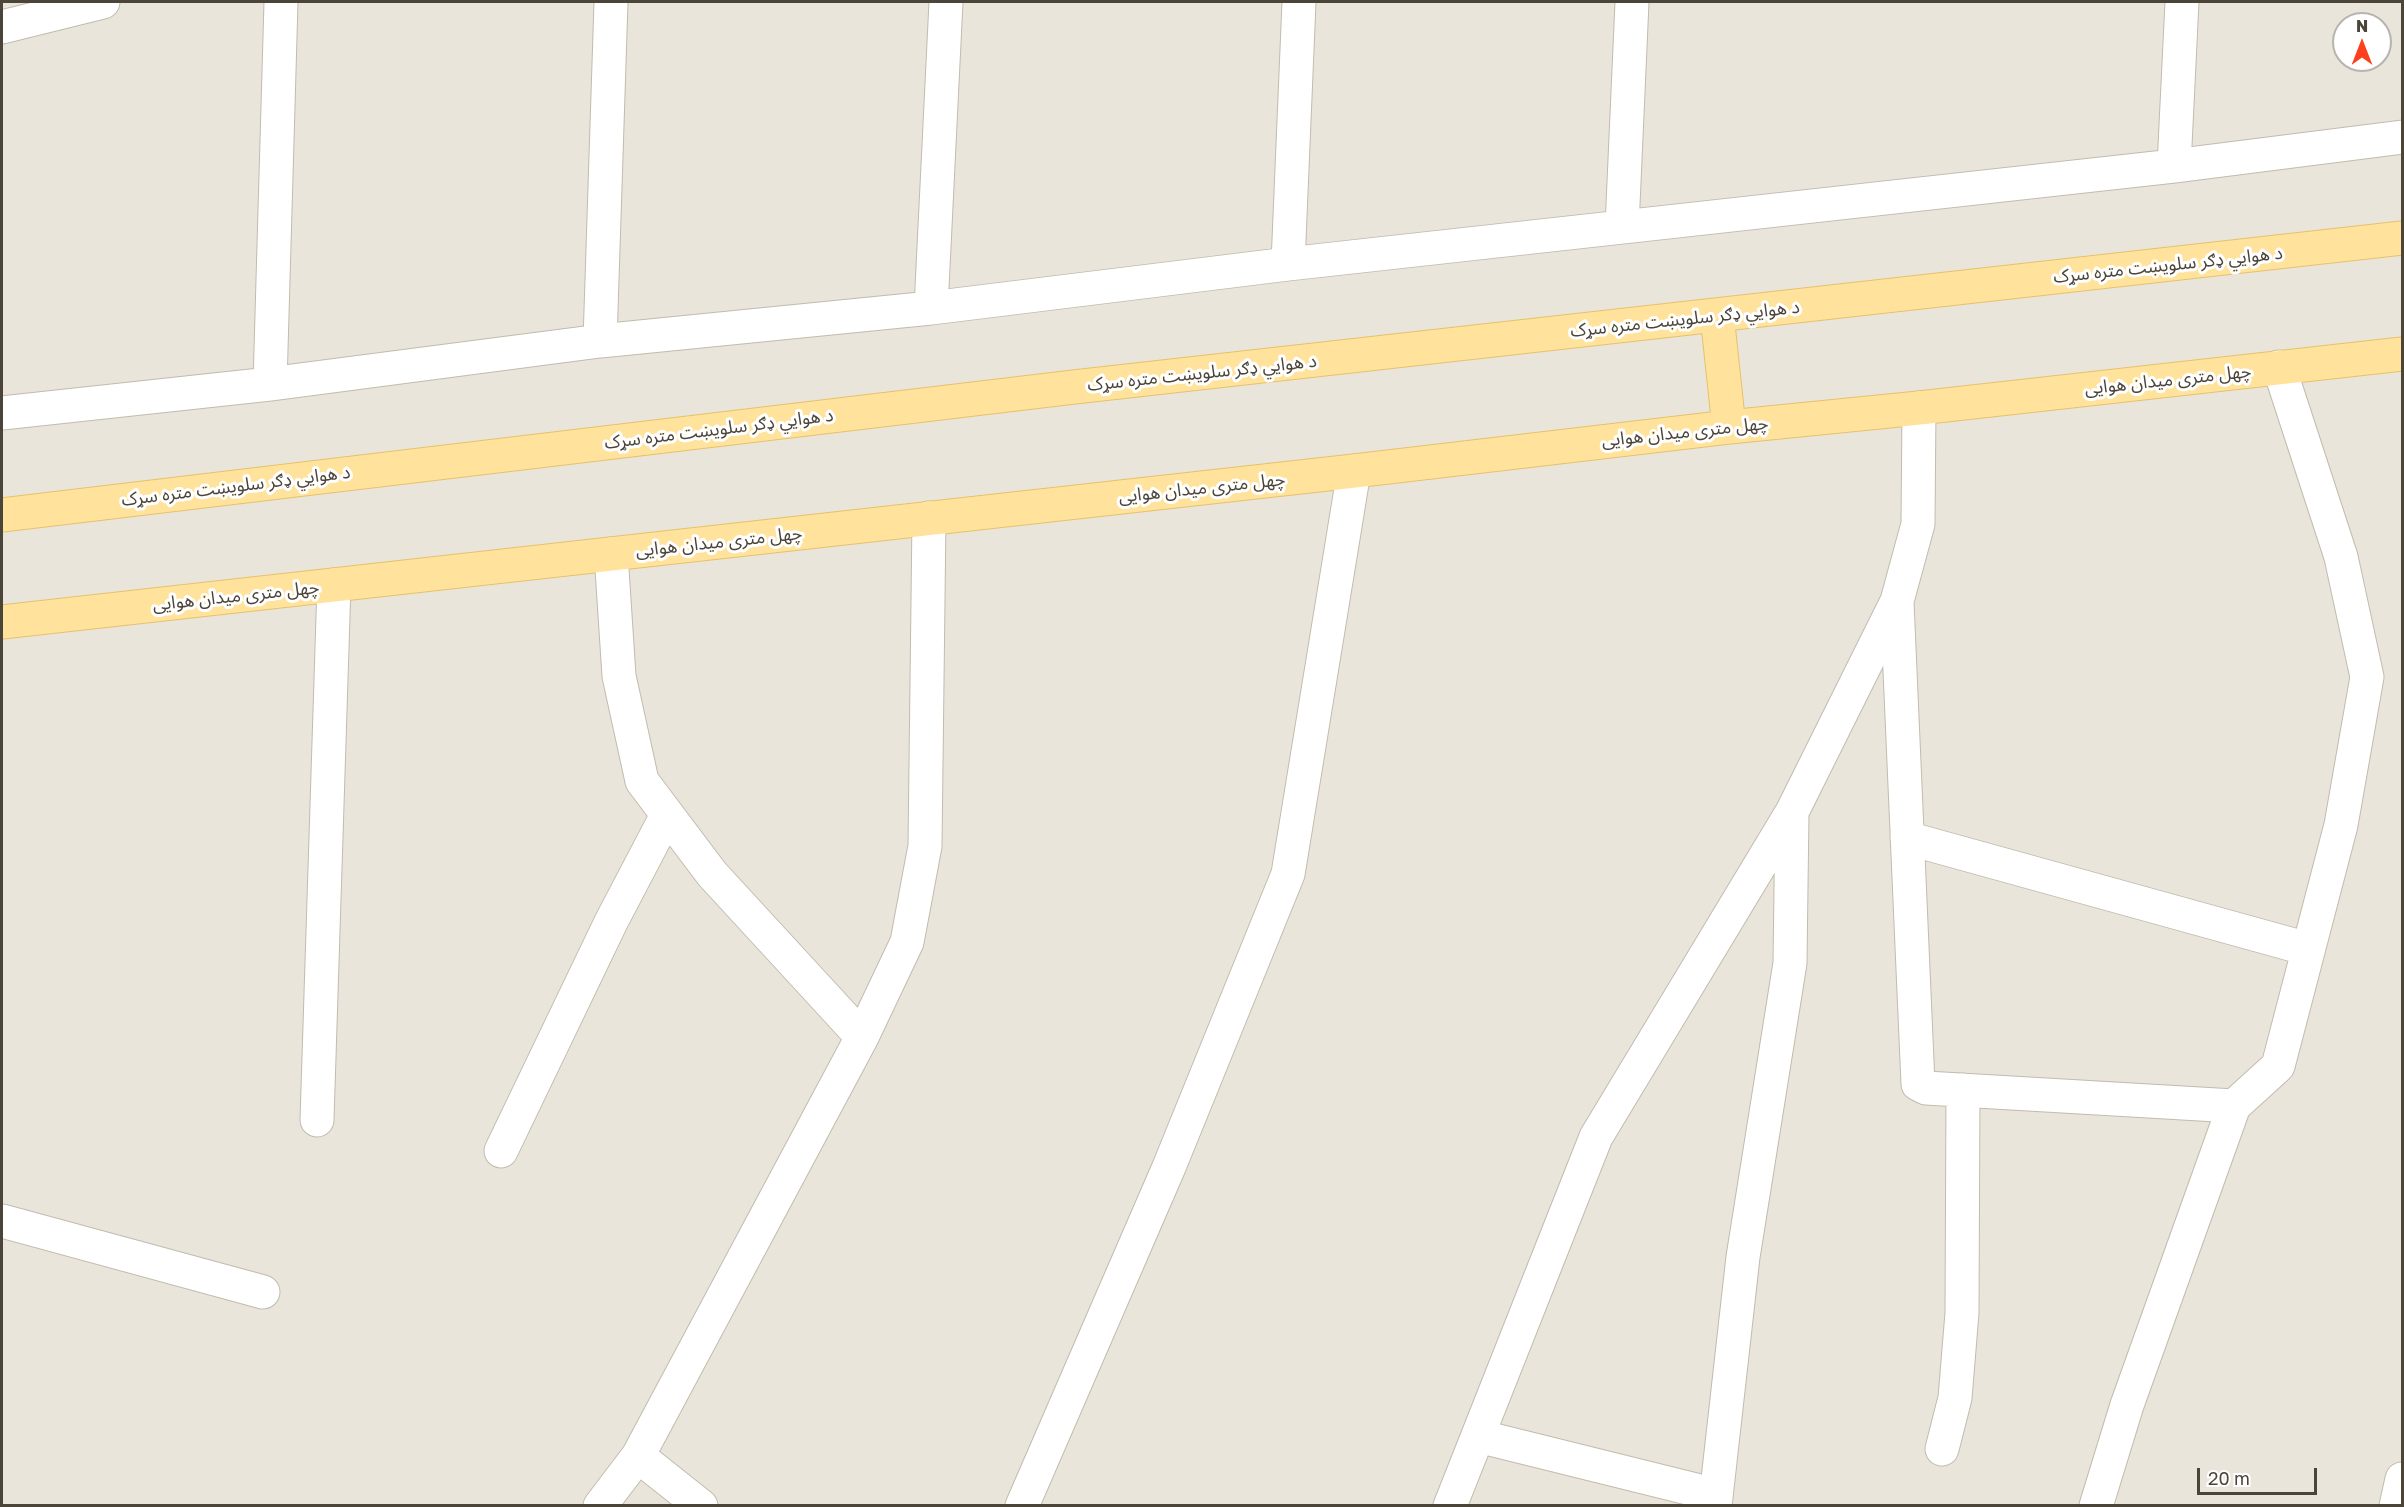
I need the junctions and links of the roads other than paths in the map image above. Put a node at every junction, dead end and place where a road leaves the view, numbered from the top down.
1 (104, 2) edge
2 (282, 2) edge
3 (610, 2) edge
4 (946, 2) edge
5 (1299, 2) edge
6 (1632, 2) edge
7 (2182, 2) edge
8 (2, 27) edge
9 (2403, 137) edge
10 (2174, 165) junction
11 (1622, 227) junction
12 (2403, 238) edge
13 (1288, 264) junction
14 (931, 308) junction
15 (1717, 315) junction
16 (600, 341) junction
17 (2403, 354) edge
18 (2279, 368) junction
19 (270, 384) junction
20 (1919, 408) junction
21 (2, 413) edge
22 (1729, 427) junction
23 (1354, 471) junction
24 (2, 515) edge
25 (928, 518) junction
26 (611, 554) junction
27 (334, 585) junction
28 (1897, 601) junction
29 (2, 622) edge
30 (1792, 812) junction
31 (668, 815) junction
32 (1907, 838) junction
33 (2308, 949) junction
34 (862, 1037) junction
35 (1963, 1090) junction
36 (2234, 1106) junction
37 (317, 1120) dead end
38 (501, 1151) dead end
39 (2, 1221) edge
40 (263, 1292) dead end
41 (1478, 1436) junction
42 (1942, 1449) dead end
43 (638, 1456) junction
44 (2403, 1479) edge
45 (1715, 1501) edge
46 (600, 1506) edge
47 (701, 1506) edge
48 (1022, 1506) edge
49 (1450, 1506) edge
50 (2096, 1506) edge
51 (2396, 1506) edge

1 - 8 street
2 - 19 street
3 - 16 street
4 - 14 street
5 - 13 street
6 - 11 street
7 - 10 street
9 - 10 street
10 - 11 street
11 - 13 street
12 - 15 main road, د هوايي ډګر سلویښت متره سړک
13 - 14 street
14 - 16 street
15 - 22 main road
15 - 24 main road, د هوايي ډګر سلویښت متره سړک
16 - 19 street
17 - 18 main road, چهل متری میدان هوایی
18 - 20 main road, چهل متری میدان هوایی
18 - 33 street
19 - 21 street
20 - 22 main road, چهل متری میدان هوایی
20 - 28 street
22 - 23 main road, چهل متری میدان هوایی
23 - 25 main road, چهل متری میدان هوایی
23 - 48 street
25 - 26 main road, چهل متری میدان هوایی
25 - 34 street
26 - 27 main road, چهل متری میدان هوایی
26 - 31 street
27 - 29 main road, چهل متری میدان هوایی
27 - 37 street
28 - 30 street
28 - 32 street
30 - 41 street
30 - 45 street
31 - 34 street
31 - 38 street
32 - 33 street
32 - 35 street
33 - 36 street
34 - 43 street
35 - 36 street
35 - 42 street
36 - 50 street
39 - 40 street
41 - 45 street
41 - 49 street
43 - 46 street
43 - 47 street
44 - 51 street

